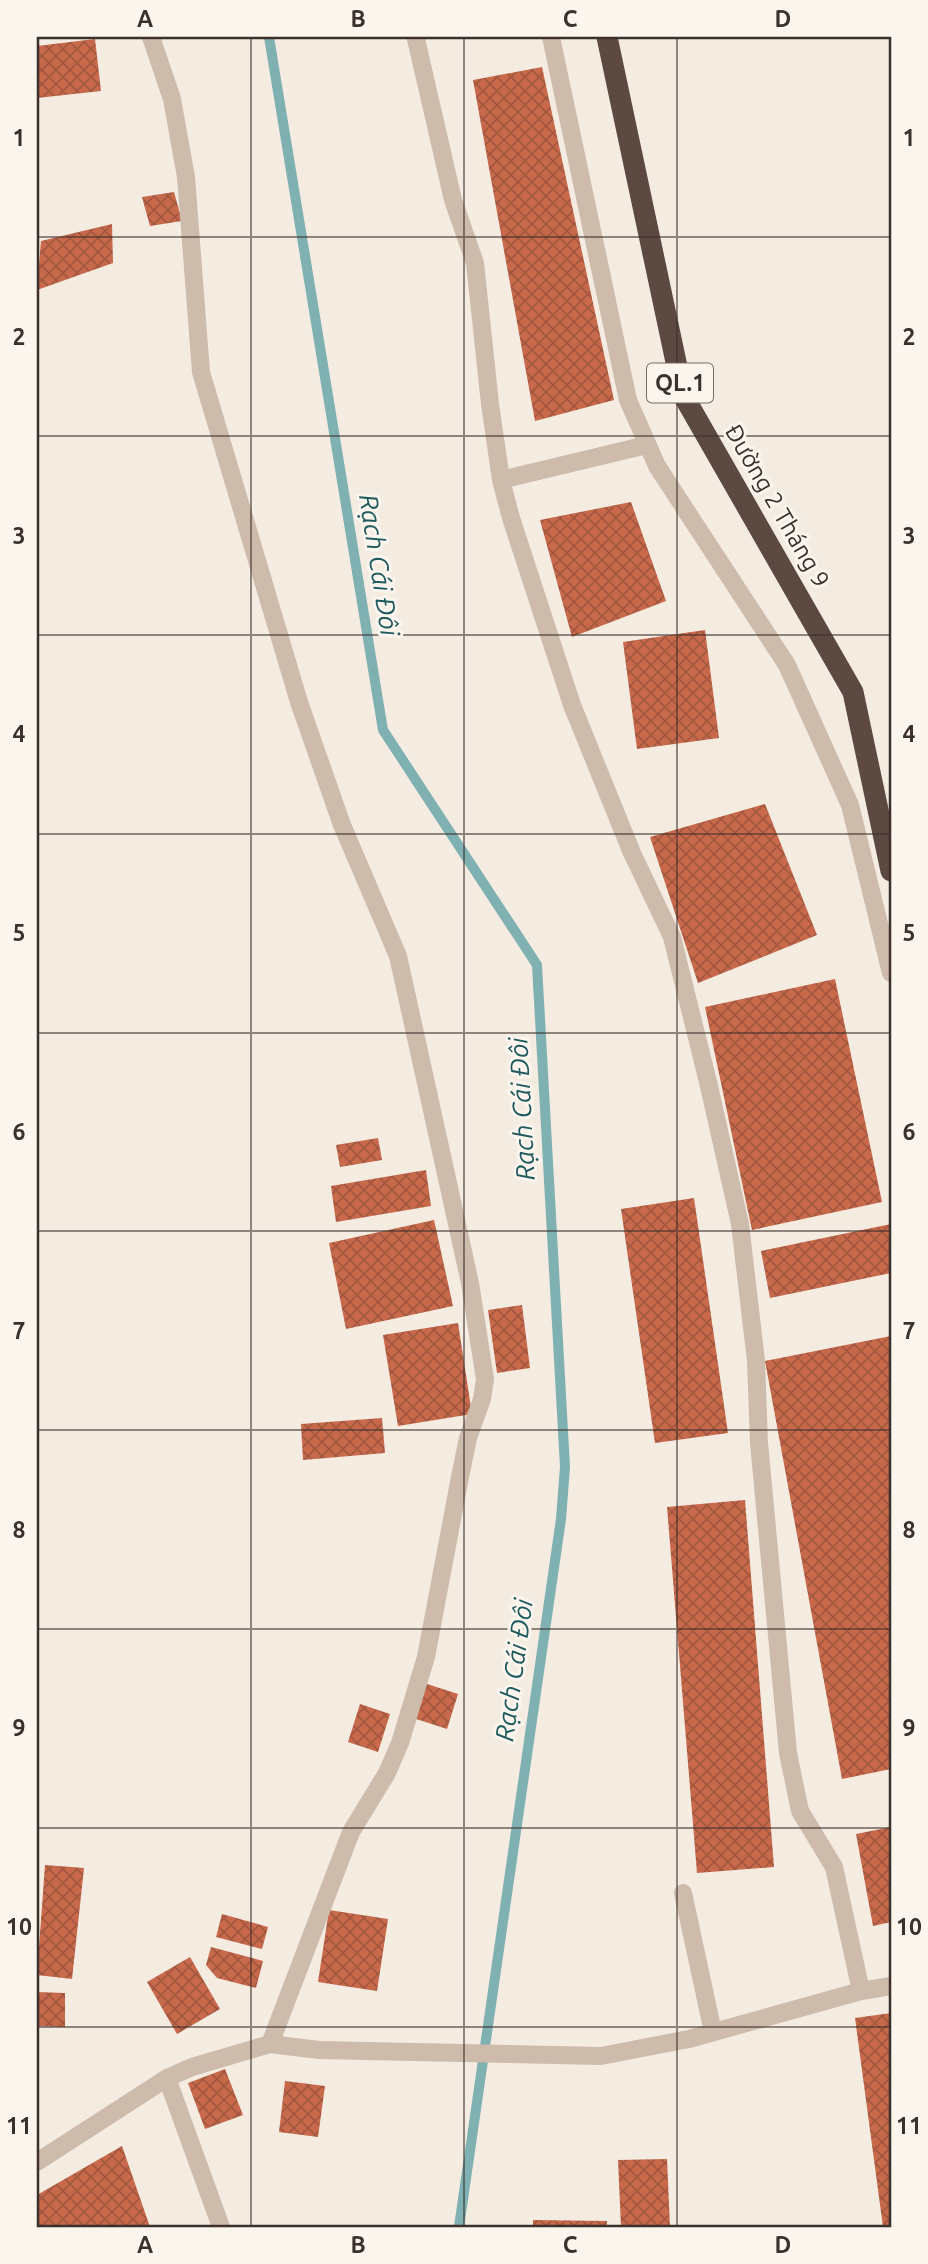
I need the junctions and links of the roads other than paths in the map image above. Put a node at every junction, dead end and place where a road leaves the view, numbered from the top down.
1 (151, 37) edge
2 (551, 37) edge
3 (607, 37) edge
4 (416, 39) dead end
5 (648, 445) junction
6 (501, 480) junction
7 (891, 871) edge
8 (891, 973) edge
9 (683, 1893) dead end
10 (891, 1986) edge
11 (860, 1991) junction
12 (713, 2032) junction
13 (270, 2044) junction
14 (167, 2078) junction
15 (37, 2162) edge
16 (221, 2227) edge

1 - 13 street
2 - 5 street
3 - 7 highway, Đường 2 Tháng 9 / QL.1
4 - 6 street
5 - 6 street
5 - 8 street
6 - 11 street
9 - 12 street
10 - 11 street
11 - 12 street
12 - 13 street
13 - 14 street
14 - 15 street
14 - 16 street

